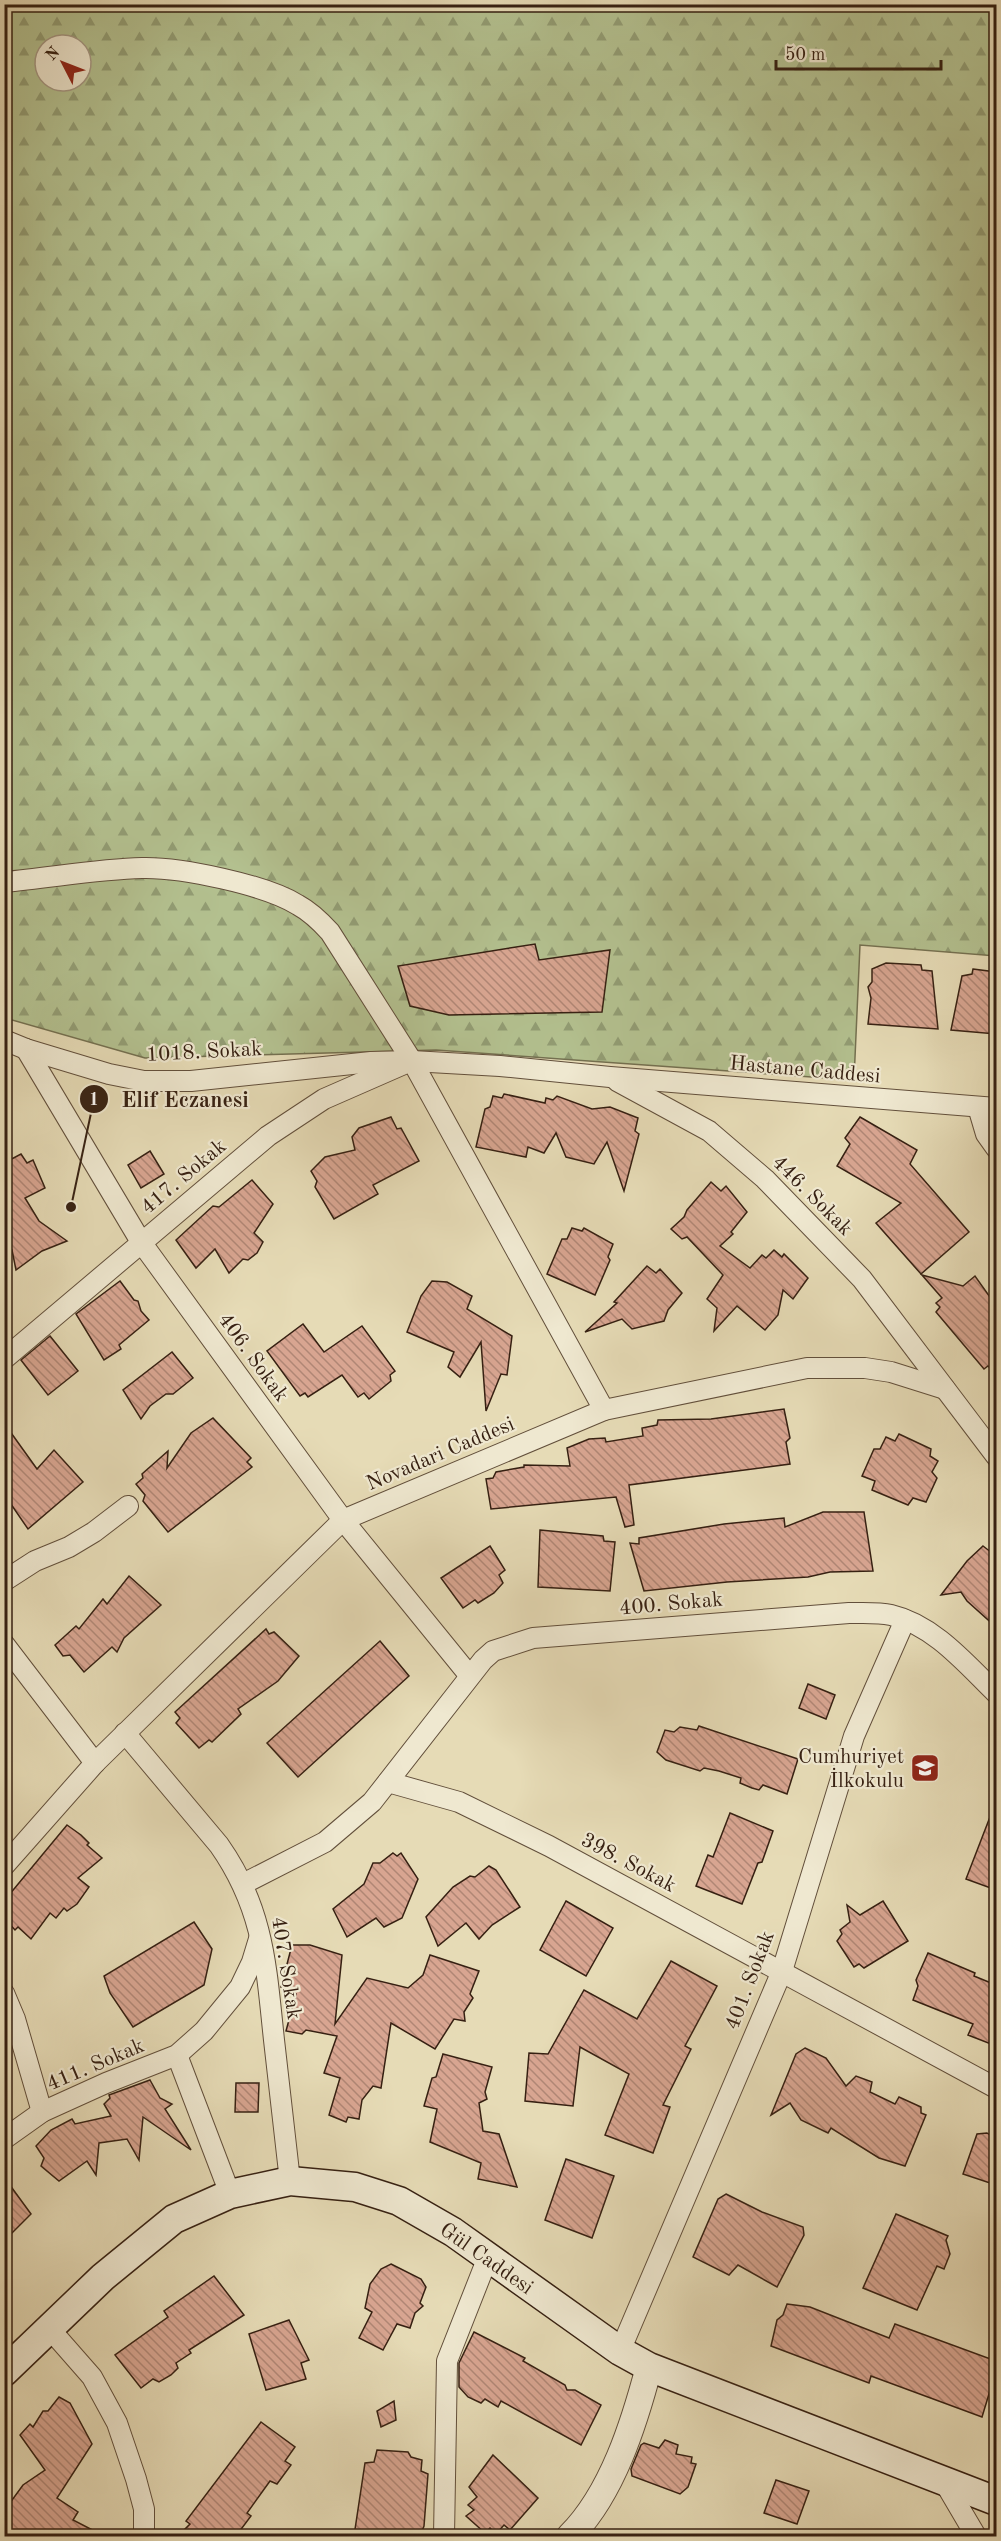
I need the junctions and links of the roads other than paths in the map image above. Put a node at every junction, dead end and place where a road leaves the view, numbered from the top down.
1 (4, 882) edge
2 (4, 1040) edge
3 (26, 1049) junction
4 (412, 1061) junction
5 (610, 1077) junction
6 (987, 1108) edge
7 (996, 1148) edge
8 (141, 1242) junction
9 (4, 1359) edge
10 (945, 1389) junction
11 (604, 1410) junction
12 (996, 1456) edge
13 (128, 1506) dead end
14 (344, 1520) junction
15 (4, 1581) edge
16 (905, 1620) junction
17 (4, 1644) edge
18 (469, 1675) junction
19 (996, 1693) edge
20 (125, 1733) junction
21 (95, 1762) junction
22 (388, 1782) junction
23 (4, 1866) edge
24 (243, 1884) junction
25 (261, 1933) junction
26 (782, 1971) junction
27 (4, 1994) edge
28 (177, 2055) junction
29 (996, 2088) edge
30 (42, 2112) junction
31 (4, 2139) edge
32 (290, 2181) junction
33 (230, 2194) junction
34 (488, 2257) junction
35 (50, 2328) junction
36 (620, 2352) junction
37 (7, 2366) edge
38 (649, 2367) junction
39 (943, 2480) junction
40 (996, 2501) edge
41 (144, 2536) edge
42 (444, 2536) edge
43 (570, 2536) edge
44 (976, 2536) edge

1 - 4 street
2 - 3 street, 1018. Sokak
3 - 4 street, 1018. Sokak
3 - 8 street, 406. Sokak
4 - 5 street, 1018. Sokak
4 - 8 street, 417. Sokak
4 - 11 street
5 - 6 street, Hastane Caddesi
5 - 10 street, 446. Sokak
6 - 7 street
8 - 9 street, 417. Sokak
8 - 14 street, 406. Sokak
10 - 11 street, Novadari Caddesi
10 - 12 street
11 - 14 street, Novadari Caddesi
13 - 15 street
14 - 18 street, 406. Sokak
14 - 20 street, Novadari Caddesi
16 - 18 street, 400. Sokak
16 - 19 street, 400. Sokak
16 - 26 street, 401. Sokak
17 - 21 street
18 - 22 street, 400. Sokak
20 - 21 street, Novadari Caddesi
20 - 24 street, 407. Sokak
21 - 23 street, Novadari Caddesi
22 - 24 street
22 - 26 street, 398. Sokak
24 - 25 street, 407. Sokak
25 - 28 street, 411. Sokak
25 - 32 street, 407. Sokak
26 - 29 street, 398. Sokak
26 - 36 street, 401. Sokak
27 - 30 street
28 - 30 street, 411. Sokak
28 - 33 street, 411. Sokak
30 - 31 street, 411. Sokak
32 - 33 main road, Gül Caddesi
32 - 34 main road, Gül Caddesi
33 - 35 main road, Gül Caddesi
34 - 36 main road, Gül Caddesi
34 - 42 street
35 - 37 main road, Gül Caddesi
35 - 41 street
36 - 38 main road, Gül Caddesi
38 - 39 main road, Gül Caddesi
38 - 43 street
39 - 40 main road, Gül Caddesi
39 - 44 street

